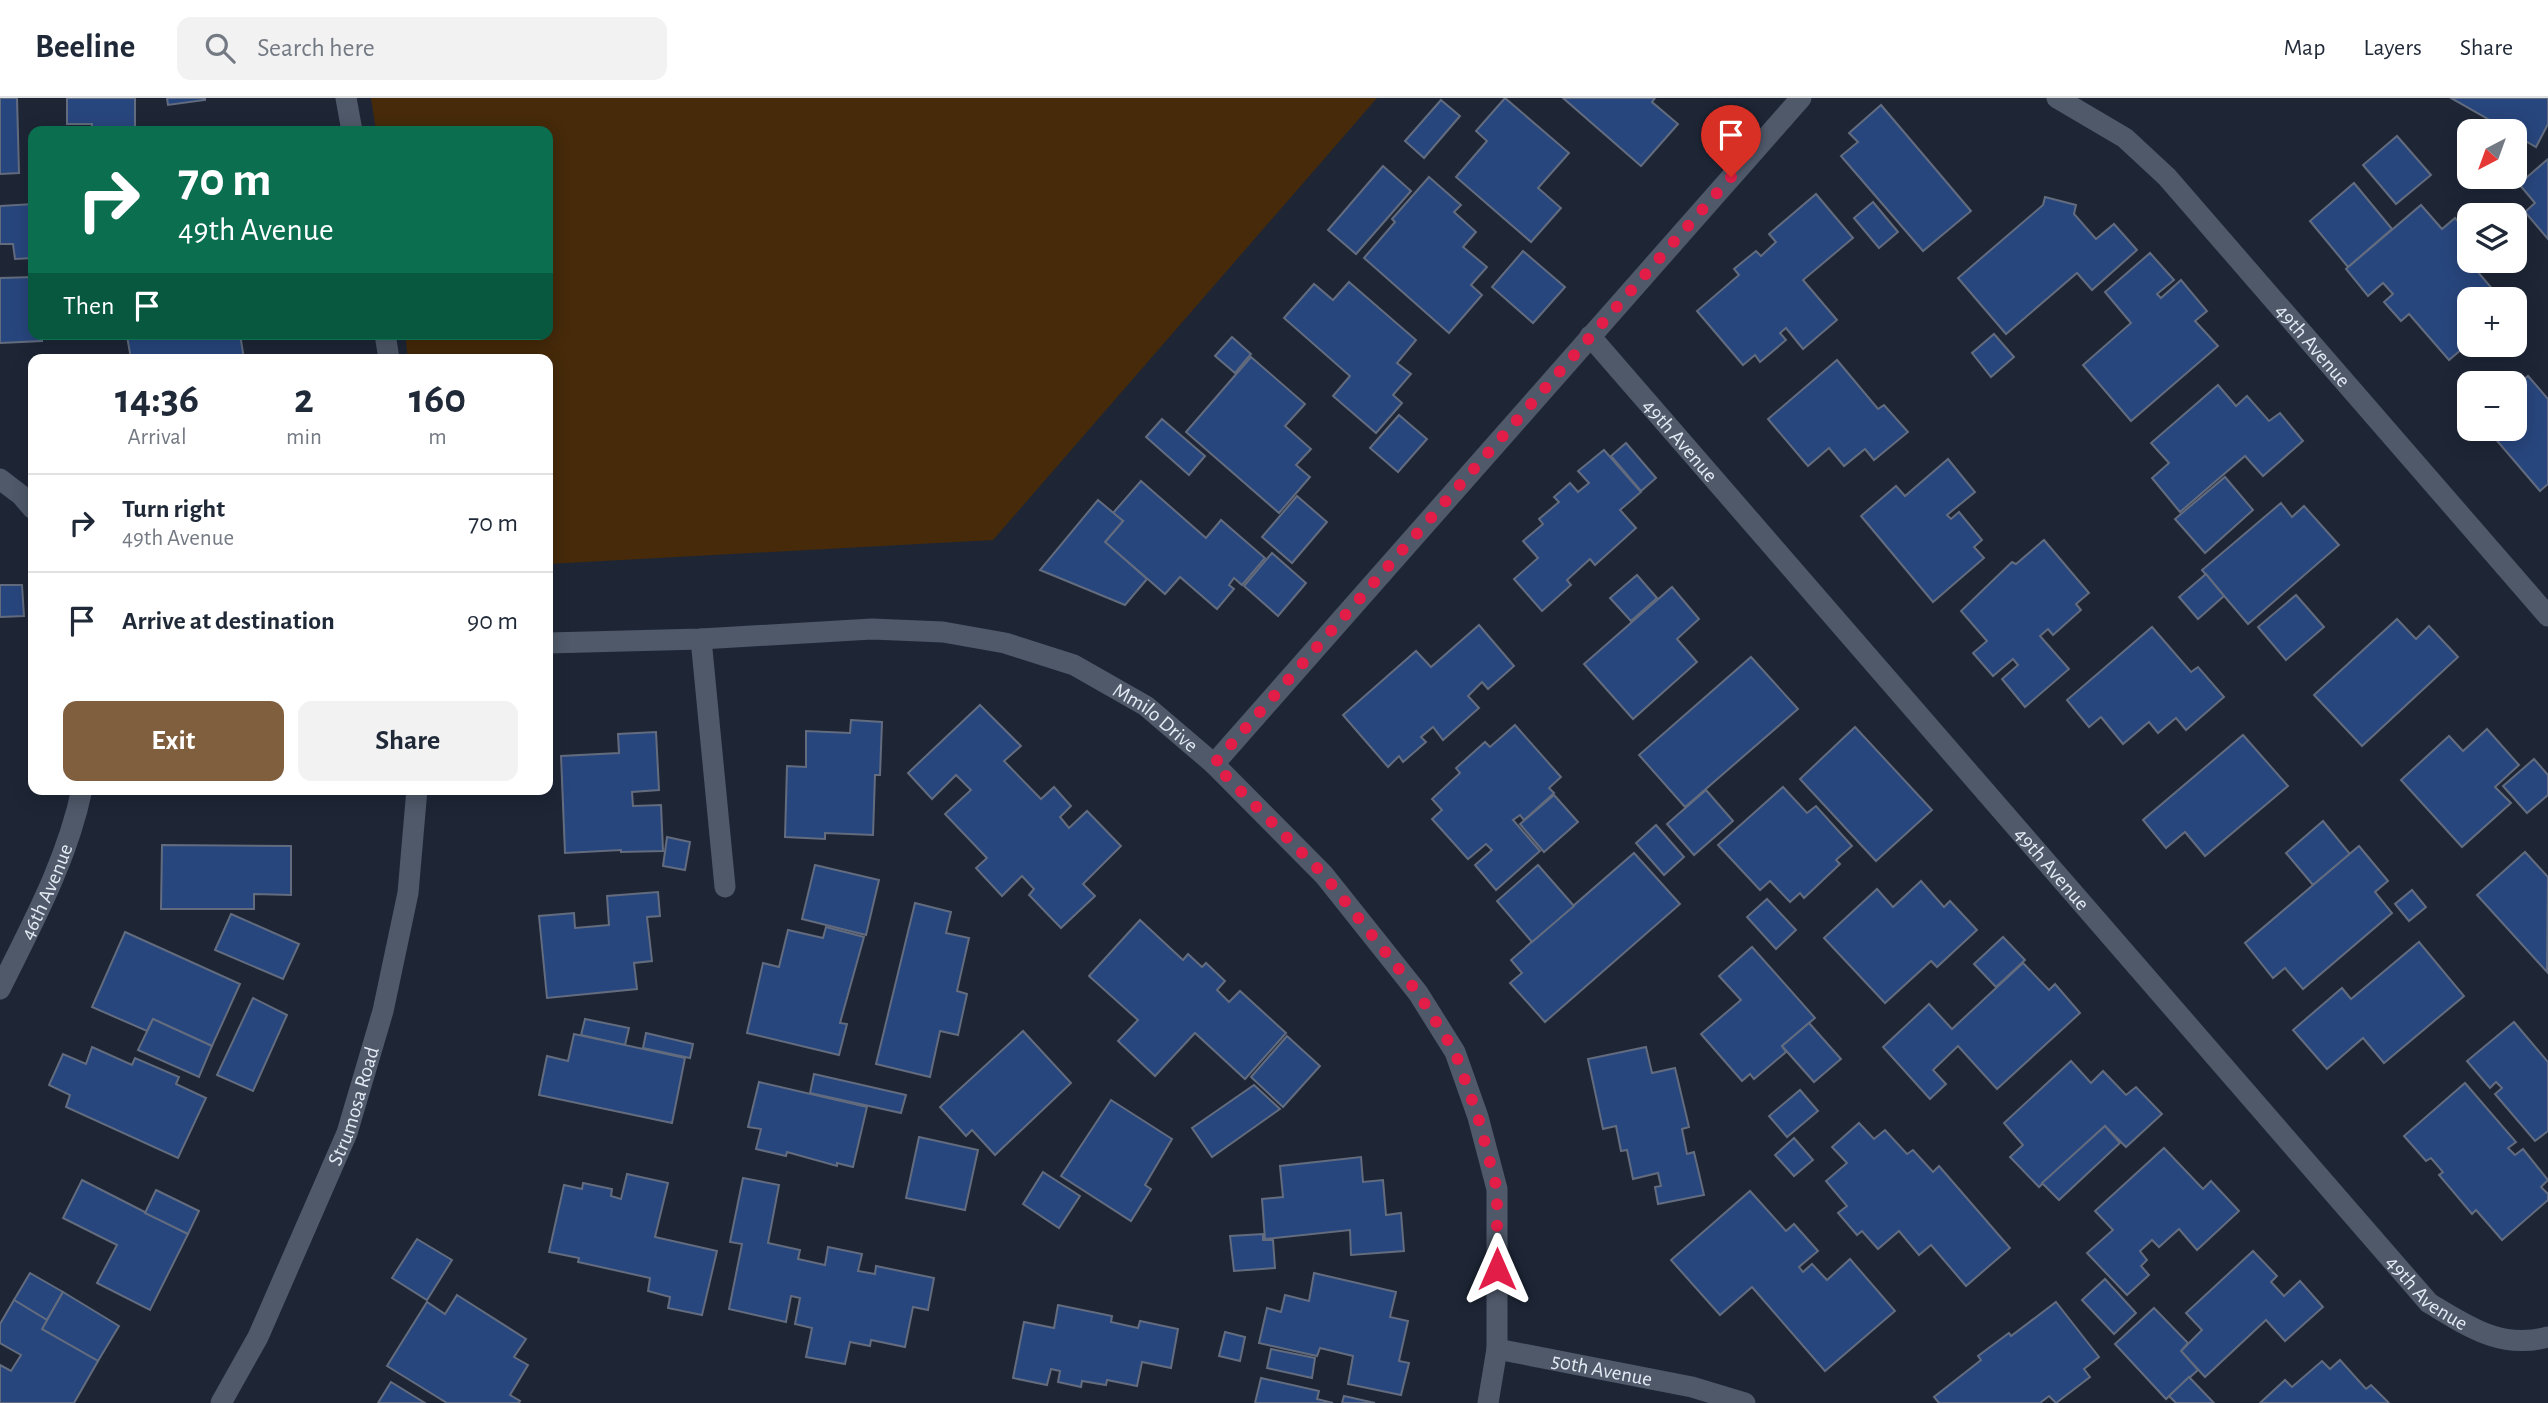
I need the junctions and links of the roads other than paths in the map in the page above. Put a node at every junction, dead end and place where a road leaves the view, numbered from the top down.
1 (346, 98) edge
2 (1801, 98) edge
3 (2057, 98) edge
4 (351, 126) edge
5 (1590, 336) junction
6 (0, 479) edge
7 (28, 503) edge
8 (2548, 616) edge
9 (701, 639) junction
10 (553, 643) edge
11 (1214, 764) junction
12 (81, 795) edge
13 (416, 795) edge
14 (725, 887) dead end
15 (0, 989) edge
16 (2548, 1337) edge
17 (1497, 1349) junction
18 (220, 1403) edge
19 (1488, 1403) edge
20 (1745, 1403) edge

1 - 4 street
2 - 5 street
3 - 8 street, 49th Avenue
5 - 11 street
5 - 16 street, 49th Avenue
6 - 7 street
9 - 10 street, Mmilo Drive
9 - 11 street, Mmilo Drive
9 - 14 street
11 - 17 street, Mmilo Drive
12 - 15 street, 46th Avenue
13 - 18 street, Strumosa Road
17 - 19 street, Mmilo Drive
17 - 20 street, 50th Avenue

